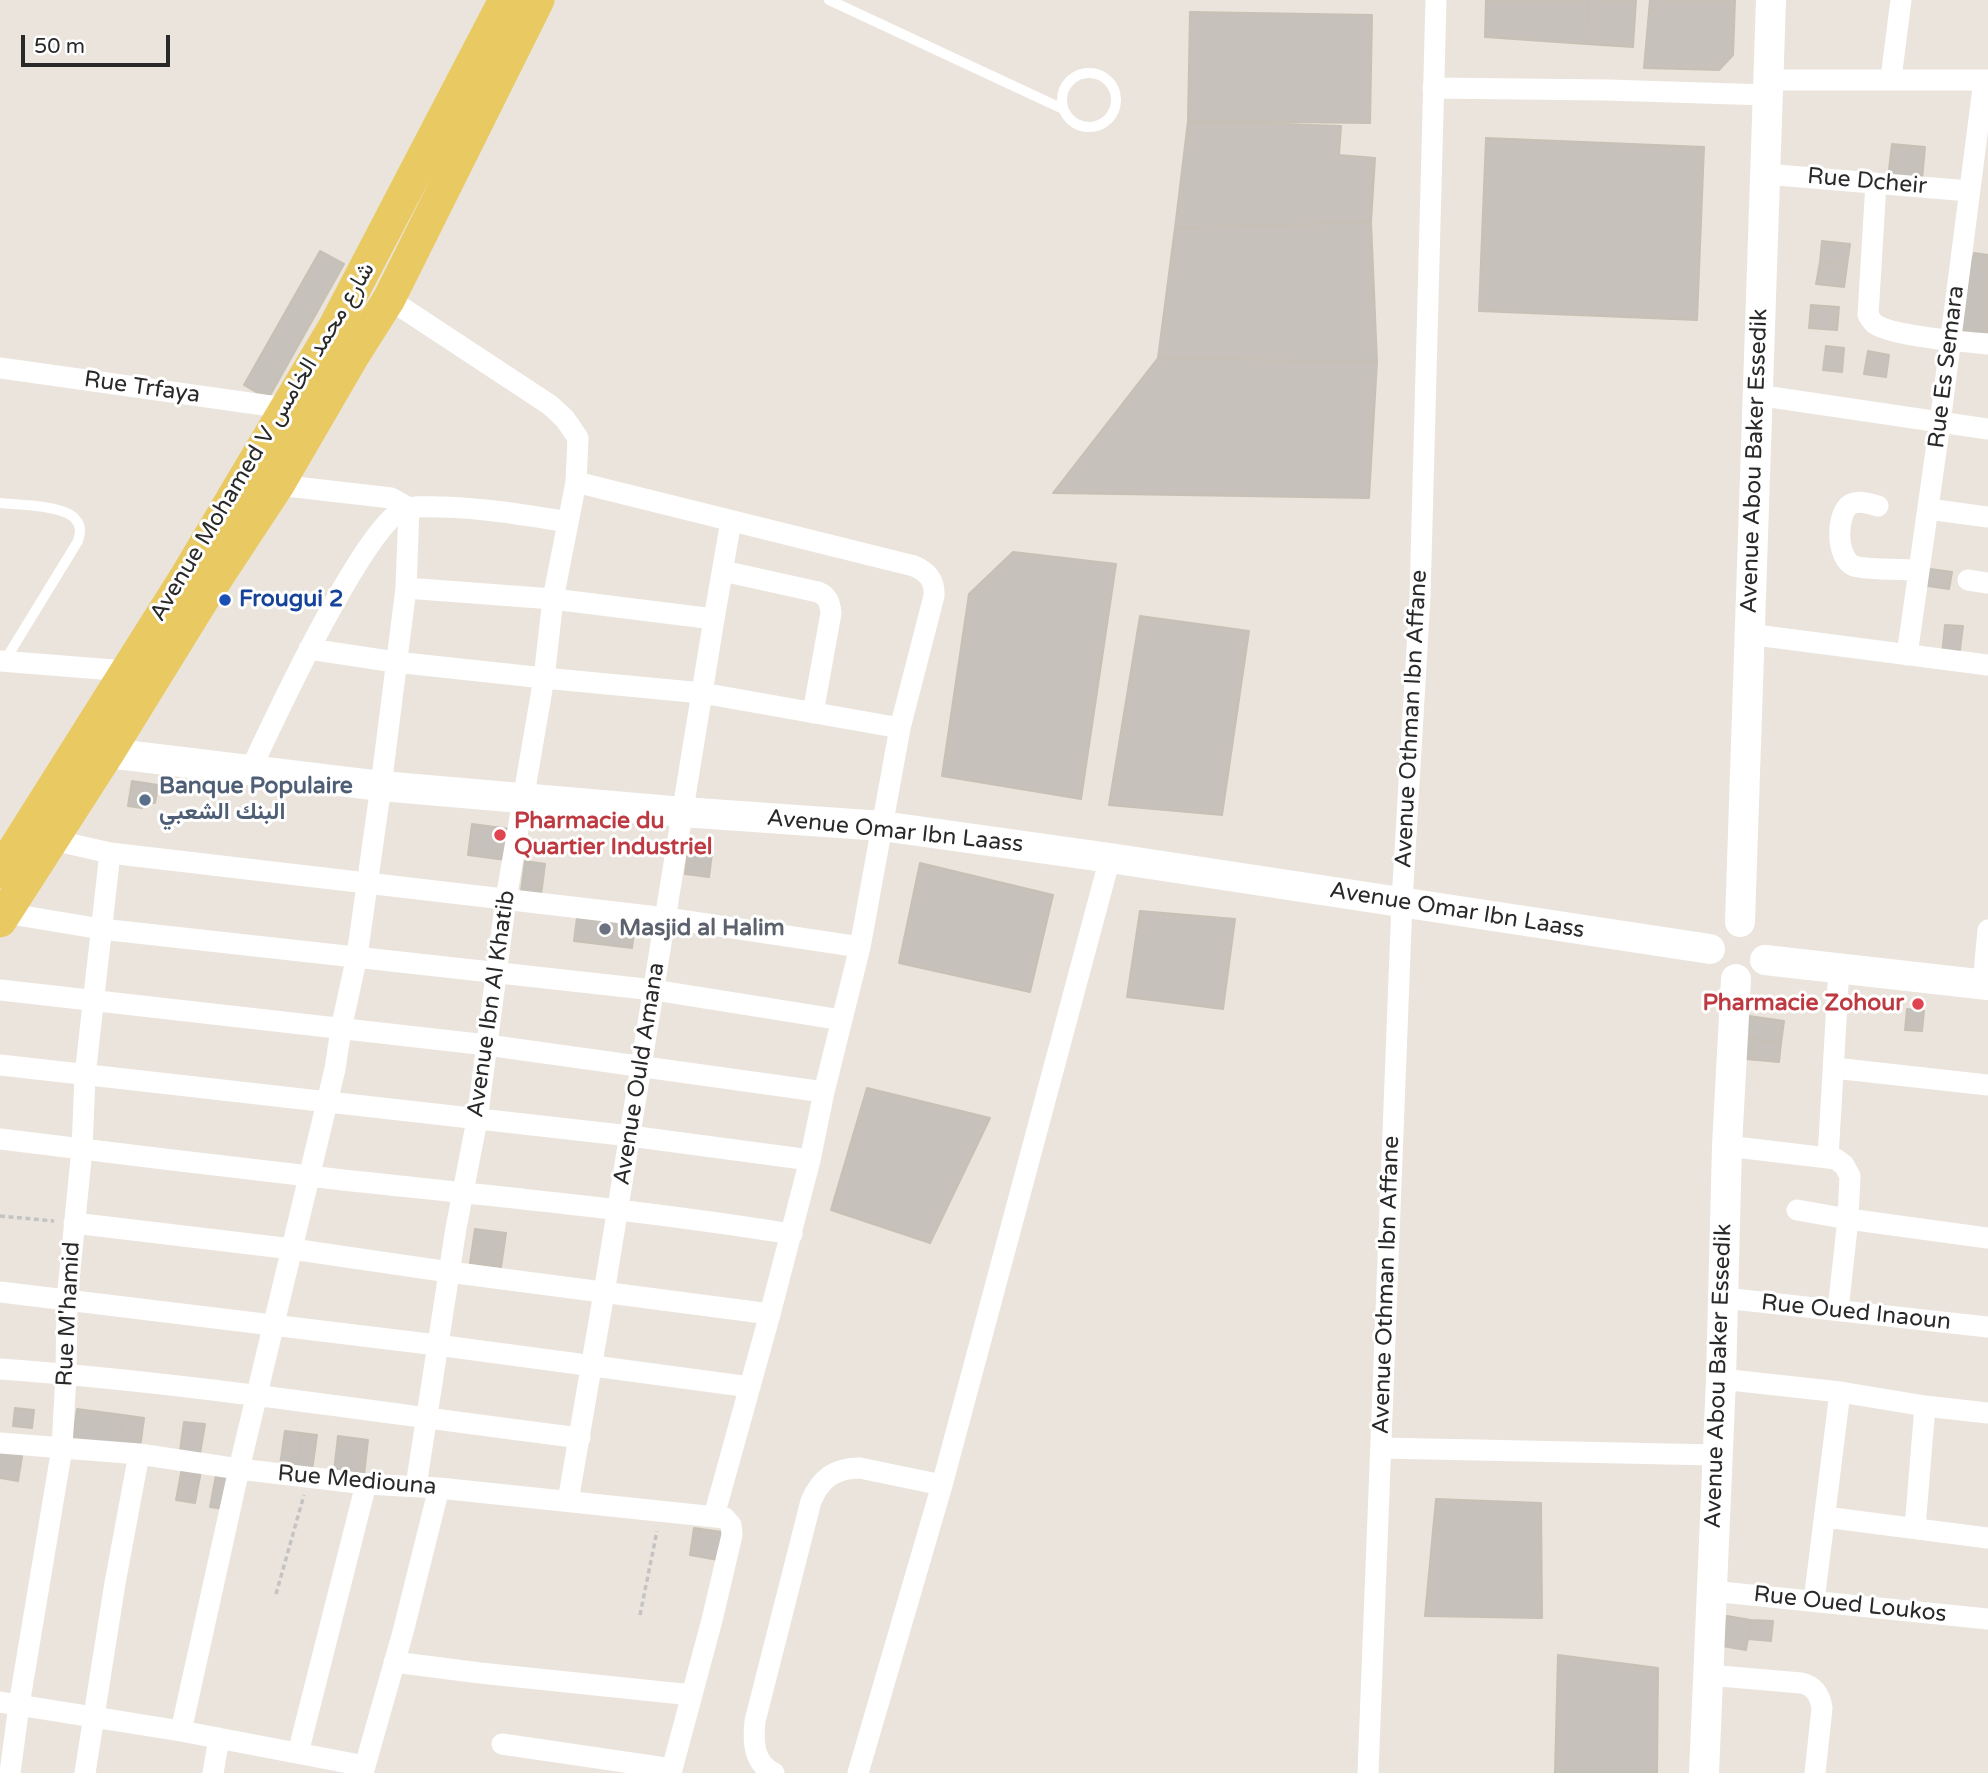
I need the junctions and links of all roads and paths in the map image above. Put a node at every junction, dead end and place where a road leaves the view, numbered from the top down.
1 (505, 0) edge
2 (538, 0) edge
3 (829, 0) edge
4 (1436, 0) edge
5 (1771, 0) edge
6 (1901, 0) edge
7 (1891, 78) junction
8 (1986, 80) edge
9 (1767, 87) junction
10 (1433, 88) junction
11 (1063, 109) junction
12 (1765, 174) junction
13 (1876, 183) junction
14 (1969, 191) junction
15 (388, 299) junction
16 (1951, 341) junction
17 (1988, 344) edge
18 (0, 368) edge
19 (1756, 395) junction
20 (285, 408) junction
21 (1940, 423) junction
22 (1988, 429) edge
23 (576, 482) junction
24 (278, 485) junction
25 (0, 503) edge
26 (1878, 506) dead end
27 (410, 508) junction
28 (1928, 509) junction
29 (1988, 517) edge
30 (731, 521) junction
31 (568, 522) junction
32 (1919, 570) junction
33 (723, 571) junction
34 (406, 588) junction
35 (553, 599) junction
36 (713, 619) junction
37 (1748, 634) junction
38 (309, 649) junction
39 (1907, 654) junction
40 (2, 662) edge
41 (396, 662) junction
42 (1988, 665) edge
43 (126, 671) junction
44 (544, 678) junction
45 (702, 693) junction
46 (813, 713) junction
47 (900, 728) junction
48 (93, 749) junction
49 (250, 771) junction
50 (380, 786) junction
51 (522, 799) junction
52 (682, 812) junction
53 (882, 826) junction
54 (53, 840) junction
55 (110, 852) junction
56 (1110, 858) junction
57 (0, 872) edge
58 (367, 883) junction
59 (506, 900) junction
60 (1402, 902) junction
61 (3, 917) edge
62 (666, 918) junction
63 (1740, 922) junction
64 (101, 929) junction
65 (1988, 930) edge
66 (860, 947) junction
67 (1710, 949) junction
68 (357, 956) junction
69 (1765, 960) junction
70 (1839, 968) junction
71 (496, 973) junction
72 (1736, 979) junction
73 (1986, 985) edge
74 (0, 990) edge
75 (654, 990) junction
76 (93, 1001) junction
77 (842, 1020) junction
78 (341, 1030) junction
79 (487, 1045) junction
80 (0, 1065) edge
81 (641, 1068) junction
82 (1834, 1068) junction
83 (85, 1076) junction
84 (1988, 1085) edge
85 (824, 1092) junction
86 (327, 1103) junction
87 (477, 1120) junction
88 (630, 1136) junction
89 (0, 1139) edge
90 (1727, 1146) junction
91 (82, 1149) junction
92 (1828, 1158) junction
93 (810, 1160) junction
94 (309, 1176) junction
95 (463, 1192) junction
96 (618, 1210) junction
97 (1797, 1210) dead end
98 (0, 1216) edge
99 (1848, 1219) junction
100 (74, 1223) junction
101 (792, 1234) junction
102 (1988, 1238) edge
103 (292, 1249) junction
104 (449, 1272) junction
105 (0, 1292) edge
106 (604, 1293) junction
107 (1724, 1298) junction
108 (67, 1300) junction
109 (1838, 1310) junction
110 (770, 1314) junction
111 (275, 1325) junction
112 (1988, 1327) edge
113 (438, 1345) junction
114 (592, 1366) junction
115 (0, 1368) edge
116 (66, 1374) junction
117 (1721, 1379) junction
118 (750, 1387) junction
119 (1840, 1392) junction
120 (257, 1395) junction
121 (1925, 1406) junction
122 (1988, 1413) edge
123 (426, 1419) junction
124 (580, 1438) junction
125 (0, 1443) edge
126 (62, 1448) junction
127 (1381, 1448) junction
128 (139, 1454) junction
129 (1717, 1455) junction
130 (239, 1469) junction
131 (308, 1477) junction
132 (366, 1484) junction
133 (942, 1485) junction
134 (416, 1486) junction
135 (439, 1488) junction
136 (568, 1501) junction
137 (661, 1512) junction
138 (714, 1516) junction
139 (1825, 1517) junction
140 (1915, 1528) junction
141 (1988, 1538) edge
142 (1712, 1591) junction
143 (276, 1594) dead end
144 (1814, 1601) junction
145 (640, 1615) dead end
146 (1988, 1617) edge
147 (394, 1662) junction
148 (1708, 1675) junction
149 (692, 1695) junction
150 (10, 1704) edge
151 (93, 1717) junction
152 (181, 1731) junction
153 (219, 1738) junction
154 (502, 1744) dead end
155 (298, 1753) junction
156 (364, 1770) edge
157 (672, 1771) edge
158 (10, 1773) edge
159 (85, 1773) edge
160 (213, 1773) edge
161 (774, 1773) edge
162 (858, 1773) edge
163 (1367, 1773) edge
164 (1704, 1773) edge
165 (1815, 1773) edge

1 - 20 main road, Avenue Mohamed V شارع محمد الخامس
2 - 15 main road, Avenue Mohamed V شارع محمد الخامس
3 - 11 lane
4 - 10 street, Avenue Othman Ibn Affane
5 - 9 street, Avenue Abou Baker Essedik
6 - 7 street
7 - 8 street
7 - 9 street
8 - 14 street, Rue Es Semara
9 - 10 street
9 - 12 street, Avenue Abou Baker Essedik
10 - 60 street, Avenue Othman Ibn Affane
11 - 11 lane
12 - 13 street, Rue Dcheir
12 - 19 street, Avenue Abou Baker Essedik
13 - 14 street, Rue Dcheir
13 - 16 street
14 - 16 street, Rue Es Semara
15 - 23 street, Avenue Ibn Al Khatib
15 - 24 main road, Avenue Mohamed V شارع محمد الخامس
16 - 17 street
16 - 21 street, Rue Es Semara
18 - 20 street, Rue Trfaya
19 - 21 street
19 - 37 street, Avenue Abou Baker Essedik
20 - 43 main road, Avenue Mohamed V شارع محمد الخامس
21 - 22 street
21 - 28 street, Rue Es Semara
23 - 30 street
23 - 31 street, Avenue Ibn Al Khatib
24 - 27 street
24 - 48 main road, Avenue Mohamed V شارع محمد الخامس
25 - 40 lane
26 - 32 street
27 - 31 street
27 - 34 street
27 - 38 street
28 - 29 street
28 - 32 street, Rue Es Semara
30 - 33 street, Avenue Ould Amana
30 - 47 street
31 - 35 street, Avenue Ibn Al Khatib
32 - 39 street, Rue Es Semara
33 - 36 street, Avenue Ould Amana
33 - 46 street
34 - 35 street
34 - 41 street
35 - 36 street
35 - 44 street, Avenue Ibn Al Khatib
36 - 45 street, Avenue Ould Amana
37 - 39 street
37 - 63 street, Avenue Abou Baker Essedik
38 - 41 street
38 - 49 street
39 - 42 street
40 - 43 street
41 - 44 street
41 - 50 street
43 - 48 main road, Avenue Mohamed V شارع محمد الخامس
44 - 45 street
44 - 51 street, Avenue Ibn Al Khatib
45 - 46 street
45 - 52 street, Avenue Ould Amana
46 - 47 street
47 - 53 street
48 - 49 street, Avenue Omar Ibn Laass
48 - 54 main road, Avenue Mohamed V شارع محمد الخامس
48 - 57 main road, Avenue Mohamed V شارع محمد الخامس
49 - 50 street, Avenue Omar Ibn Laass
50 - 51 street, Avenue Omar Ibn Laass
50 - 58 street
51 - 52 street, Avenue Omar Ibn Laass
51 - 59 street, Avenue Ibn Al Khatib
52 - 53 street, Avenue Omar Ibn Laass
52 - 62 street, Avenue Ould Amana
53 - 56 street, Avenue Omar Ibn Laass
53 - 66 street
54 - 55 street
54 - 61 main road, Avenue Mohamed V شارع محمد الخامس
55 - 58 street
55 - 64 street, Rue M'hamid
56 - 60 street, Avenue Omar Ibn Laass
56 - 133 street
58 - 59 street
58 - 68 street
59 - 62 street
59 - 71 street, Avenue Ibn Al Khatib
60 - 67 street, Avenue Omar Ibn Laass
60 - 127 street, Avenue Othman Ibn Affane
61 - 64 street
62 - 66 street
62 - 75 street, Avenue Ould Amana
63 - 67 street
63 - 69 street
64 - 68 street
64 - 76 street, Rue M'hamid
65 - 73 street
66 - 77 street
67 - 72 street
68 - 71 street
68 - 78 street
69 - 70 street
69 - 72 street
70 - 73 street
70 - 82 street
71 - 75 street
71 - 79 street, Avenue Ibn Al Khatib
72 - 90 street, Avenue Abou Baker Essedik
74 - 76 street
75 - 77 street
75 - 81 street, Avenue Ould Amana
76 - 78 street
76 - 83 street, Rue M'hamid
77 - 85 street
78 - 79 street
78 - 86 street
79 - 81 street
79 - 87 street, Avenue Ibn Al Khatib
80 - 83 street
81 - 85 street
81 - 88 street, Avenue Ould Amana
82 - 84 street
82 - 92 street
83 - 86 street
83 - 91 street, Rue M'hamid
85 - 93 street
86 - 87 street
86 - 94 street
87 - 88 street
87 - 95 street, Avenue Ibn Al Khatib
88 - 93 street
88 - 96 street, Avenue Ould Amana
89 - 91 street
90 - 92 street
90 - 107 street, Avenue Abou Baker Essedik
91 - 94 street
91 - 100 street, Rue M'hamid
92 - 99 street
93 - 101 street
94 - 95 street
94 - 103 street
95 - 96 street
95 - 104 street, Avenue Ibn Al Khatib
96 - 101 street
96 - 106 street, Avenue Ould Amana
97 - 99 street
98 - 100 path
99 - 102 street
99 - 109 street
100 - 103 street
100 - 108 street, Rue M'hamid
101 - 110 street
103 - 104 street
103 - 111 street
104 - 106 street
104 - 113 street, Avenue Ibn Al Khatib
105 - 108 street
106 - 110 street
106 - 114 street, Avenue Ould Amana
107 - 109 street, Rue Oued Inaoun
107 - 117 street, Avenue Abou Baker Essedik
108 - 111 street
108 - 116 street, Rue M'hamid
109 - 112 street, Rue Oued Inaoun
110 - 118 street
111 - 113 street
111 - 120 street
113 - 114 street
113 - 123 street, Avenue Ibn Al Khatib
114 - 118 street
114 - 124 street, Avenue Ould Amana
115 - 116 street
116 - 120 street
116 - 126 street, Rue M'hamid
117 - 119 street
117 - 129 street, Avenue Abou Baker Essedik
118 - 138 street
119 - 121 street
119 - 139 street
120 - 123 street
120 - 130 street
121 - 122 street
121 - 140 street
123 - 124 street
123 - 134 street, Avenue Ibn Al Khatib
124 - 136 street, Avenue Ould Amana
125 - 126 street, Rue Mediouna
126 - 128 street, Rue Mediouna
126 - 150 street, Rue M'hamid
127 - 129 street
127 - 163 street, Avenue Othman Ibn Affane
128 - 130 street, Rue Mediouna
128 - 151 street
129 - 142 street, Avenue Abou Baker Essedik
130 - 131 street, Rue Mediouna
130 - 152 street
131 - 132 street, Rue Mediouna
131 - 143 path
132 - 134 street, Rue Mediouna
132 - 155 street
133 - 161 street
133 - 162 street
134 - 135 street, Rue Mediouna
135 - 136 street, Rue Mediouna
135 - 147 street
136 - 137 street, Rue Mediouna
137 - 138 street, Rue Mediouna
137 - 145 path
138 - 149 street
139 - 140 street
139 - 144 street
140 - 141 street
142 - 144 street, Rue Oued Loukos
142 - 148 street, Avenue Abou Baker Essedik
144 - 146 street, Rue Oued Loukos
147 - 149 street
147 - 156 street
148 - 164 street, Avenue Abou Baker Essedik
148 - 165 street
149 - 157 street
150 - 151 street
150 - 158 street, Rue M'hamid
151 - 152 street
151 - 159 street
152 - 153 street
153 - 155 street
153 - 160 street
154 - 157 street
155 - 156 street

